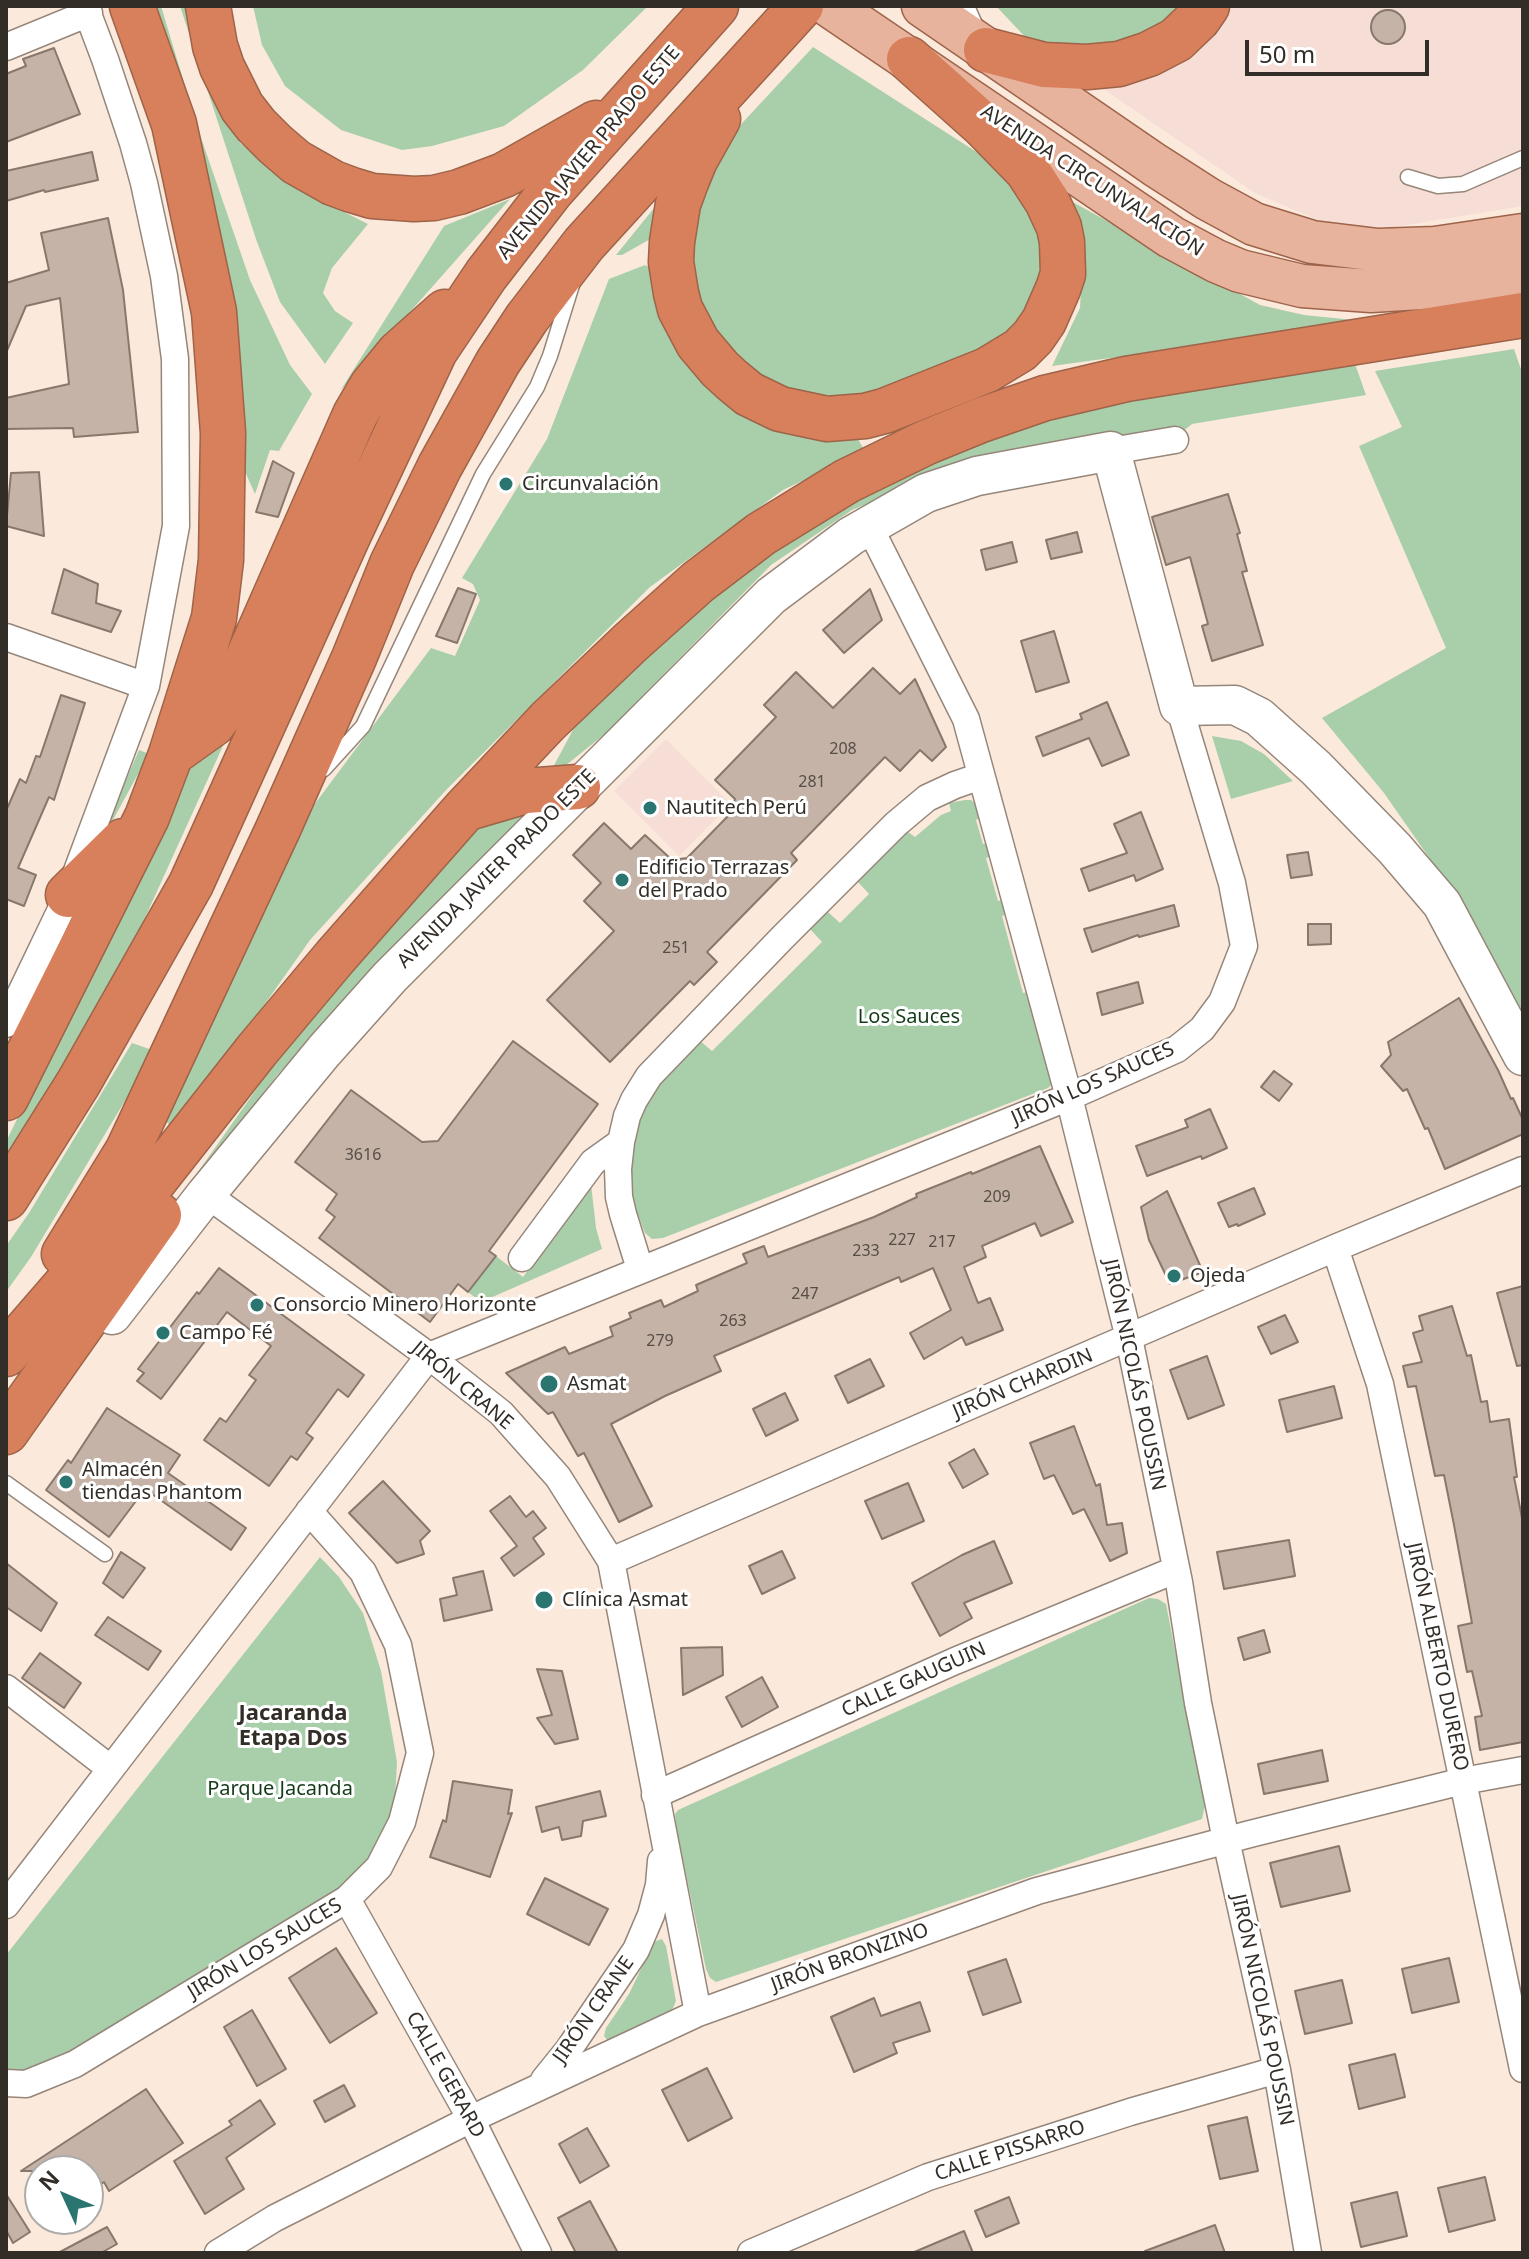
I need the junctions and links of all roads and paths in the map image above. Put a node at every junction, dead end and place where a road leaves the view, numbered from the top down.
1 (132, 6) edge
2 (208, 6) edge
3 (716, 6) edge
4 (801, 6) edge
5 (830, 6) edge
6 (923, 6) edge
7 (967, 6) edge
8 (1207, 6) edge
9 (87, 10) edge
10 (6, 47) edge
11 (986, 50) junction
12 (760, 51) junction
13 (898, 51) junction
14 (625, 106) junction
15 (1523, 158) edge
16 (1408, 177) dead end
17 (1523, 235) edge
18 (486, 275) junction
19 (1523, 275) edge
20 (1523, 315) edge
21 (1175, 440) dead end
22 (1111, 451) junction
23 (868, 524) junction
24 (6, 637) edge
25 (146, 686) junction
26 (1179, 706) junction
27 (171, 754) junction
28 (981, 776) junction
29 (578, 787) junction
30 (466, 808) junction
31 (147, 817) junction
32 (68, 895) junction
33 (6, 1024) edge
34 (257, 1050) junction
35 (1523, 1056) edge
36 (1069, 1097) junction
37 (6, 1098) edge
38 (621, 1142) junction
39 (1523, 1170) edge
40 (206, 1194) junction
41 (6, 1198) edge
42 (1335, 1248) junction
43 (522, 1258) dead end
44 (640, 1269) junction
45 (1129, 1338) junction
46 (6, 1351) edge
47 (429, 1356) junction
48 (6, 1432) edge
49 (6, 1454) edge
50 (6, 1483) edge
51 (309, 1511) junction
52 (105, 1554) dead end
53 (611, 1561) junction
54 (1175, 1570) junction
55 (6, 1688) edge
56 (111, 1769) junction
57 (1523, 1770) edge
58 (1463, 1781) junction
59 (655, 1795) junction
60 (663, 1837) junction
61 (1226, 1840) junction
62 (347, 1899) junction
63 (6, 1905) edge
64 (698, 2013) junction
65 (1523, 2069) edge
66 (1277, 2070) junction
67 (6, 2083) edge
68 (539, 2086) junction
69 (471, 2119) junction
70 (218, 2253) edge
71 (538, 2253) edge
72 (751, 2253) edge
73 (1308, 2253) edge

1 - 27 highway
2 - 14 highway
3 - 14 highway, AVENIDA JAVIER PRADO ESTE
4 - 12 highway
5 - 13 main road, AVENIDA CIRCUNVALACIÓN
6 - 11 main road
7 - 11 lane
8 - 11 highway
9 - 10 street
9 - 25 street
11 - 17 main road
12 - 13 highway
12 - 46 highway
13 - 19 main road, AVENIDA CIRCUNVALACIÓN
14 - 18 highway, AVENIDA JAVIER PRADO ESTE
15 - 16 lane
18 - 27 highway
18 - 41 highway, AVENIDA JAVIER PRADO ESTE
20 - 30 highway
21 - 22 street
22 - 23 street, AVENIDA JAVIER PRADO ESTE
22 - 26 street, JIRÓN LOS SAUCES
23 - 28 street, JIRÓN NICOLÁS POUSSIN
23 - 29 street, AVENIDA JAVIER PRADO ESTE
24 - 25 street
25 - 32 street
26 - 35 street
26 - 36 street, JIRÓN LOS SAUCES
27 - 31 highway
28 - 36 street, JIRÓN NICOLÁS POUSSIN
28 - 38 street
29 - 30 highway
29 - 40 street, AVENIDA JAVIER PRADO ESTE
30 - 34 highway
31 - 32 highway
31 - 37 highway
32 - 33 street
34 - 46 highway
34 - 48 highway
36 - 44 street, JIRÓN LOS SAUCES
36 - 45 street, JIRÓN NICOLÁS POUSSIN
38 - 43 street
38 - 44 street
39 - 42 street, JIRÓN CHARDIN
40 - 47 street, JIRÓN CRANE
40 - 49 street, AVENIDA JAVIER PRADO ESTE
42 - 45 street, JIRÓN CHARDIN
42 - 58 street, JIRÓN ALBERTO DURERO
44 - 47 street, JIRÓN LOS SAUCES
45 - 53 street, JIRÓN CHARDIN
45 - 54 street, JIRÓN NICOLÁS POUSSIN
47 - 51 street, JIRÓN LOS SAUCES
47 - 53 street, JIRÓN CRANE
50 - 52 lane
51 - 56 street, JIRÓN LOS SAUCES
51 - 62 street, JIRÓN LOS SAUCES
53 - 59 street, JIRÓN CRANE
54 - 59 street, CALLE GAUGUIN
54 - 61 street, JIRÓN NICOLÁS POUSSIN
55 - 56 street
56 - 63 street, JIRÓN LOS SAUCES
57 - 58 street, JIRÓN BRONZINO
58 - 61 street, JIRÓN BRONZINO
58 - 65 street, JIRÓN ALBERTO DURERO
59 - 60 street, JIRÓN CRANE
60 - 64 street, JIRÓN CRANE
60 - 68 street, JIRÓN CRANE
61 - 64 street, JIRÓN BRONZINO
61 - 66 street, JIRÓN NICOLÁS POUSSIN
62 - 67 street, JIRÓN LOS SAUCES
62 - 69 street, CALLE GERARD
64 - 68 street, JIRÓN BRONZINO
66 - 72 street, CALLE PISSARRO
66 - 73 street, JIRÓN NICOLÁS POUSSIN
68 - 69 street, JIRÓN BRONZINO
69 - 70 street, JIRÓN BRONZINO
69 - 71 street, CALLE GERARD

